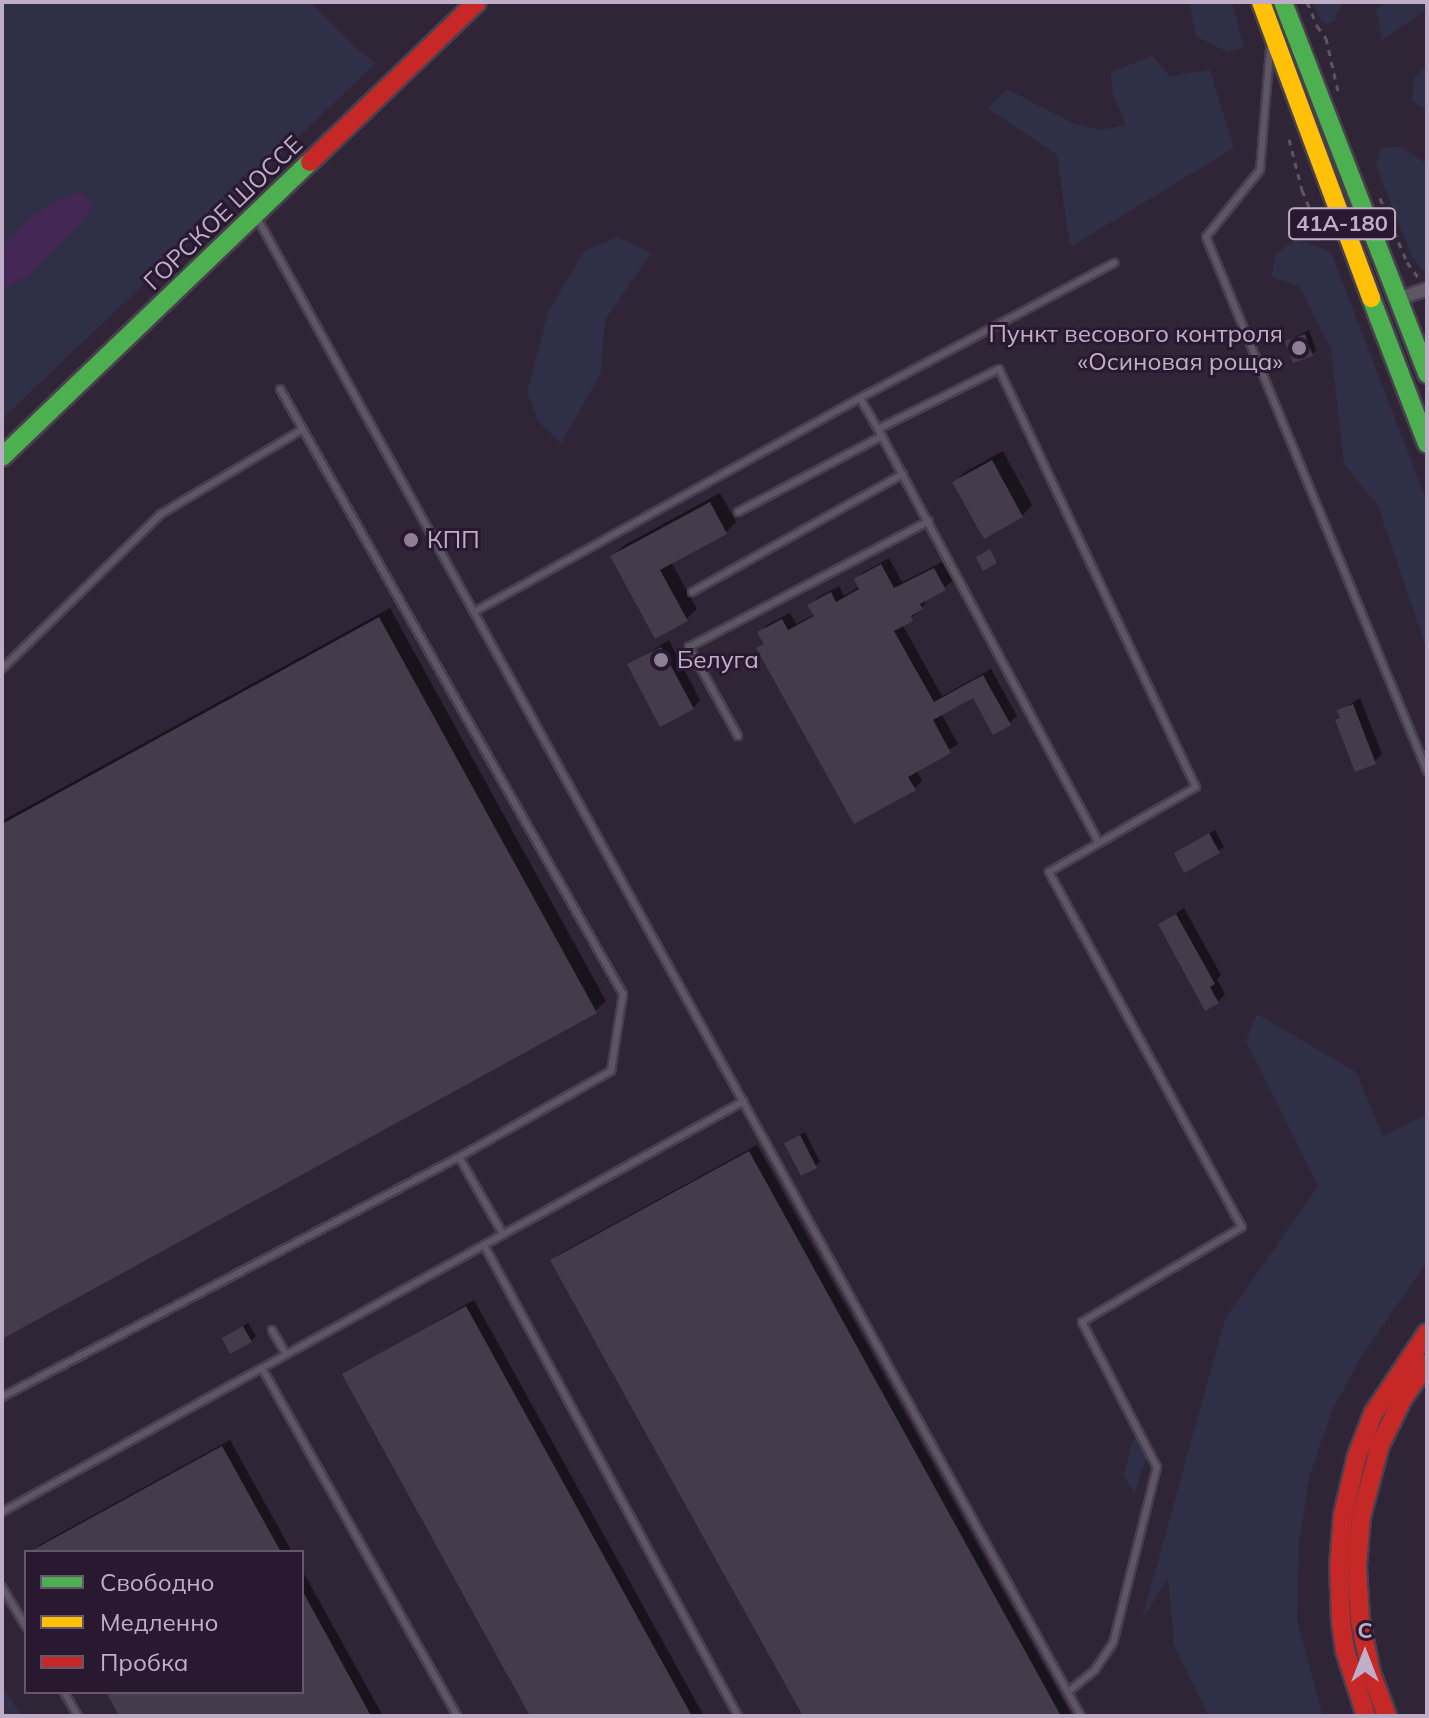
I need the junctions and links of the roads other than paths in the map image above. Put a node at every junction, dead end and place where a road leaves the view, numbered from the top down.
1 (477, 2) edge
2 (1261, 2) edge
3 (1283, 2) edge
4 (1273, 34) junction
5 (256, 215) junction
6 (1114, 263) dead end
7 (1425, 290) edge
8 (1398, 299) junction
9 (1427, 374) edge
10 (280, 389) dead end
11 (860, 398) junction
12 (303, 429) junction
13 (878, 429) junction
14 (882, 436) junction
15 (1427, 444) edge
16 (2, 457) edge
17 (903, 474) junction
18 (738, 512) dead end
19 (929, 521) junction
20 (692, 592) dead end
21 (474, 612) junction
22 (2, 669) edge
23 (738, 736) dead end
24 (1427, 771) edge
25 (1099, 843) junction
26 (744, 1101) junction
27 (459, 1157) junction
28 (503, 1234) junction
29 (484, 1245) junction
30 (272, 1330) dead end
31 (1427, 1333) edge
32 (286, 1354) junction
33 (1427, 1364) edge
34 (262, 1368) junction
35 (2, 1397) edge
36 (2, 1512) edge
37 (2, 1587) edge
38 (24, 1624) edge
39 (1068, 1692) junction
40 (65, 1694) edge
41 (78, 1716) edge
42 (457, 1716) edge
43 (738, 1716) edge
44 (1081, 1716) edge
45 (1366, 1716) edge
46 (1387, 1716) edge

1 - 5 main road, ГОРСКОЕ ШОССЕ
2 - 4 main road, 41А-180
3 - 8 main road, 41А-180
4 - 15 main road, 41А-180
4 - 24 lane
5 - 16 main road, ГОРСКОЕ ШОССЕ
5 - 21 lane
6 - 11 lane
7 - 8 street
8 - 9 main road, 41А-180
10 - 12 lane
11 - 13 lane
11 - 21 lane
12 - 22 lane
12 - 27 lane
13 - 14 lane
13 - 25 lane
14 - 17 lane
14 - 18 lane
17 - 19 lane
17 - 20 lane
19 - 23 lane
19 - 25 lane
21 - 26 lane
25 - 39 lane
26 - 28 lane
26 - 39 lane
27 - 28 lane
27 - 35 lane
28 - 29 lane
29 - 32 lane
29 - 43 lane
30 - 32 lane
31 - 45 main road
32 - 34 lane
33 - 46 main road
34 - 36 lane
34 - 42 lane
37 - 38 lane
39 - 44 lane
40 - 41 lane

